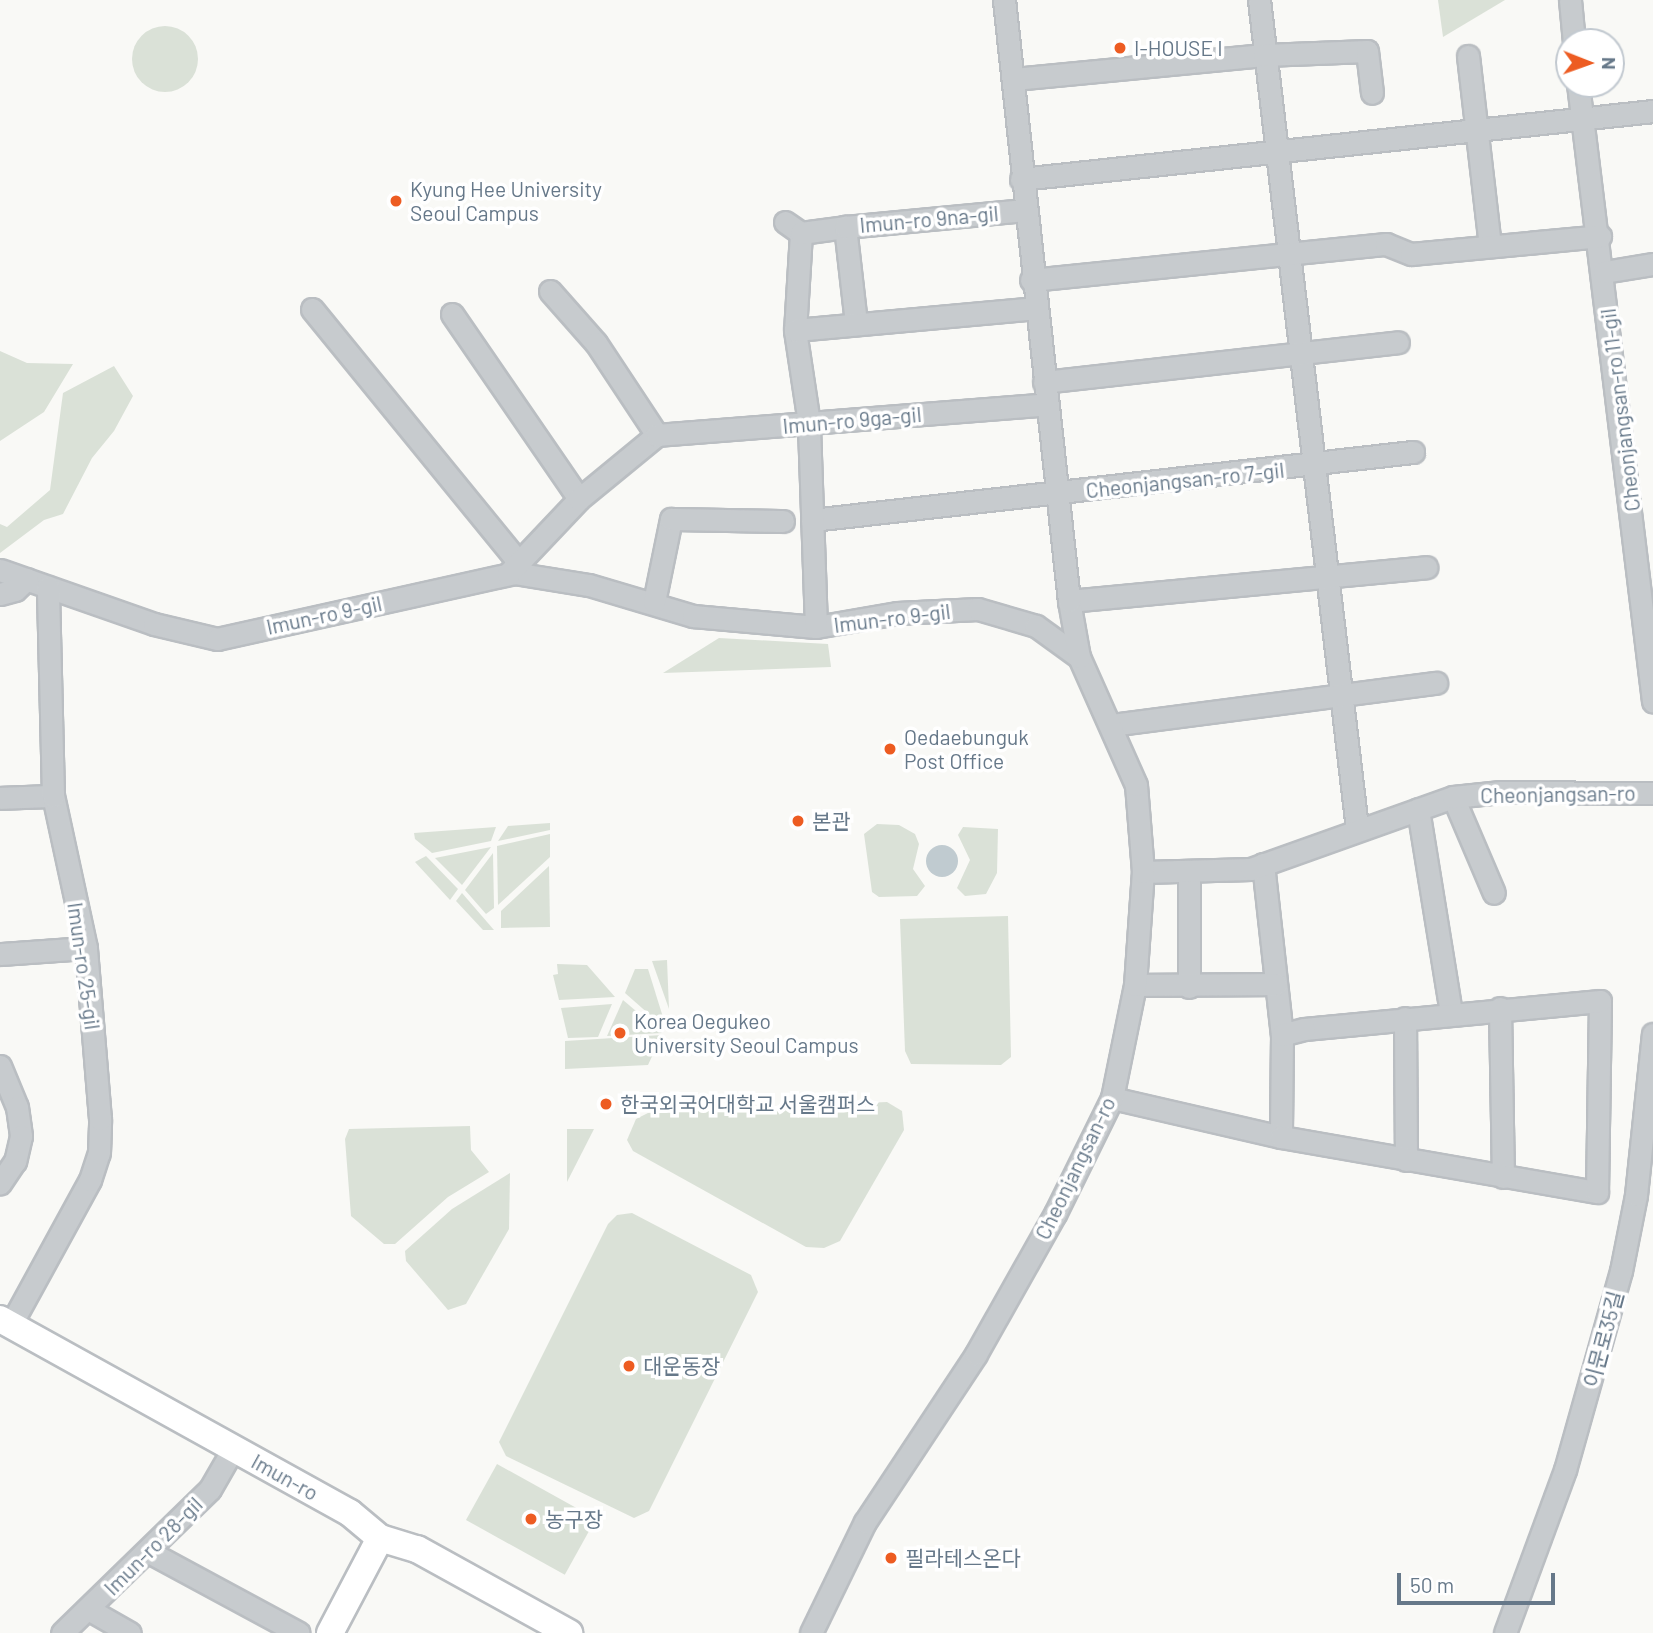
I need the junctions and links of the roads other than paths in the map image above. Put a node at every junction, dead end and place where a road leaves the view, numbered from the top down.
1 (1004, 0) edge
2 (1259, 0) edge
3 (1570, 0) edge
4 (1573, 28) edge
5 (1264, 55) junction
6 (1468, 56) dead end
7 (1014, 79) junction
8 (1372, 93) dead end
9 (1580, 98) edge
10 (1653, 111) edge
11 (1582, 120) junction
12 (1476, 132) junction
13 (1280, 154) junction
14 (1021, 179) junction
15 (1025, 210) junction
16 (845, 227) junction
17 (1600, 236) junction
18 (1490, 246) junction
19 (1290, 255) junction
20 (1653, 264) edge
21 (1604, 272) junction
22 (1031, 280) junction
23 (550, 291) dead end
24 (1035, 308) junction
25 (312, 309) dead end
26 (452, 314) dead end
27 (856, 323) junction
28 (796, 330) junction
29 (1398, 342) dead end
30 (1303, 355) junction
31 (1044, 382) junction
32 (1047, 404) junction
33 (808, 423) junction
34 (657, 435) junction
35 (1412, 452) dead end
36 (1316, 466) junction
37 (1055, 495) junction
38 (579, 499) junction
39 (783, 520) dead end
40 (812, 520) junction
41 (1426, 566) dead end
42 (514, 569) junction
43 (0, 570) edge
44 (1326, 573) junction
45 (27, 579) junction
46 (48, 587) junction
47 (0, 594) edge
48 (1069, 601) junction
49 (654, 602) junction
50 (816, 627) junction
51 (1079, 657) junction
52 (1436, 683) dead end
53 (1342, 695) junction
54 (1653, 701) edge
55 (1111, 725) junction
56 (1653, 793) edge
57 (53, 796) junction
58 (1453, 797) junction
59 (0, 798) edge
60 (1418, 809) junction
61 (1357, 828) junction
62 (1263, 864) junction
63 (1189, 870) junction
64 (1143, 873) junction
65 (1494, 893) dead end
66 (86, 948) junction
67 (0, 954) edge
68 (1276, 984) junction
69 (1135, 985) junction
70 (1189, 987) junction
71 (1500, 1008) junction
72 (1451, 1013) junction
73 (1405, 1018) junction
74 (1653, 1034) edge
75 (1282, 1035) junction
76 (0, 1066) edge
77 (1112, 1098) junction
78 (1281, 1137) junction
79 (1406, 1160) junction
80 (1503, 1177) junction
81 (0, 1183) edge
82 (5, 1322) edge
83 (233, 1449) junction
84 (380, 1538) junction
85 (149, 1552) junction
86 (88, 1609) junction
87 (62, 1633) edge
88 (130, 1633) edge
89 (299, 1633) edge
90 (330, 1633) edge
91 (569, 1633) edge
92 (811, 1633) edge
93 (1504, 1633) edge

1 - 7 street, Cheonjangsan-ro 7-gil
2 - 5 street
3 - 4 street
5 - 7 street
5 - 8 street
5 - 13 street
6 - 12 street
7 - 14 street, Cheonjangsan-ro 7-gil
9 - 11 street, Cheonjangsan-ro 11-gil
10 - 11 street
11 - 12 street
11 - 17 street, Cheonjangsan-ro 11-gil
12 - 13 street
12 - 18 street
13 - 14 street
13 - 19 street
14 - 15 street, Cheonjangsan-ro 7-gil
15 - 16 street, Imun-ro 9na-gil
15 - 22 street, Cheonjangsan-ro 7-gil
16 - 27 street, Imun-ro 9na-gil
16 - 28 street
17 - 18 street
17 - 21 street, Cheonjangsan-ro 11-gil
18 - 19 street
19 - 22 street
19 - 30 street
20 - 21 street
21 - 54 street, Cheonjangsan-ro 11-gil
22 - 24 street, Cheonjangsan-ro 7-gil
23 - 34 street
24 - 27 street
24 - 31 street, Cheonjangsan-ro 7-gil
25 - 42 street
26 - 38 street
27 - 28 street
28 - 33 street
29 - 30 street
30 - 31 street
30 - 36 street
31 - 32 street, Cheonjangsan-ro 7-gil
32 - 33 street, Imun-ro 9ga-gil
32 - 37 street, Cheonjangsan-ro 7-gil
33 - 34 street, Imun-ro 9ga-gil
33 - 40 street
34 - 38 street
35 - 36 street, Cheonjangsan-ro 7-gil
36 - 37 street, Cheonjangsan-ro 7-gil
36 - 44 street
37 - 40 street
37 - 48 street, Cheonjangsan-ro 7-gil
38 - 42 street
39 - 49 street
40 - 50 street
41 - 44 street
42 - 46 street, Imun-ro 9-gil
42 - 49 street, Imun-ro 9-gil
43 - 45 street, Imun-ro 9-gil
44 - 48 street
44 - 53 street
45 - 46 street, Imun-ro 9-gil
45 - 47 street
46 - 57 street, Imun-ro 25-gil
48 - 51 street, Cheonjangsan-ro 7-gil
49 - 50 street, Imun-ro 9-gil
50 - 51 street, Imun-ro 9-gil
51 - 55 street, Cheonjangsan-ro 7-gil
52 - 53 street
53 - 55 street
53 - 61 street
55 - 64 street, Cheonjangsan-ro 7-gil
56 - 58 street, Cheonjangsan-ro
57 - 59 street
57 - 66 street, Imun-ro 25-gil
58 - 60 street, Cheonjangsan-ro
58 - 65 street
60 - 61 street, Cheonjangsan-ro
60 - 72 street
61 - 62 street, Cheonjangsan-ro
62 - 63 street, Cheonjangsan-ro
62 - 68 street
63 - 64 street, Cheonjangsan-ro
63 - 70 street
64 - 69 street, Cheonjangsan-ro
66 - 67 street
66 - 82 street, Imun-ro 25-gil
68 - 70 street
68 - 75 street
69 - 70 street
69 - 77 street, Cheonjangsan-ro
71 - 72 street
71 - 80 street
71 - 80 street
72 - 73 street
73 - 75 street
73 - 79 street
74 - 93 street, 이문로35길
75 - 78 street
76 - 81 street
77 - 78 street
77 - 92 street, Cheonjangsan-ro
78 - 79 street
79 - 80 street
82 - 83 main road, Imun-ro
83 - 84 main road, Imun-ro
83 - 85 street, Imun-ro 28-gil
84 - 90 main road
84 - 91 main road, Imun-ro
85 - 86 street, Imun-ro 28-gil
85 - 89 street
86 - 87 street, Imun-ro 28-gil
86 - 88 street

